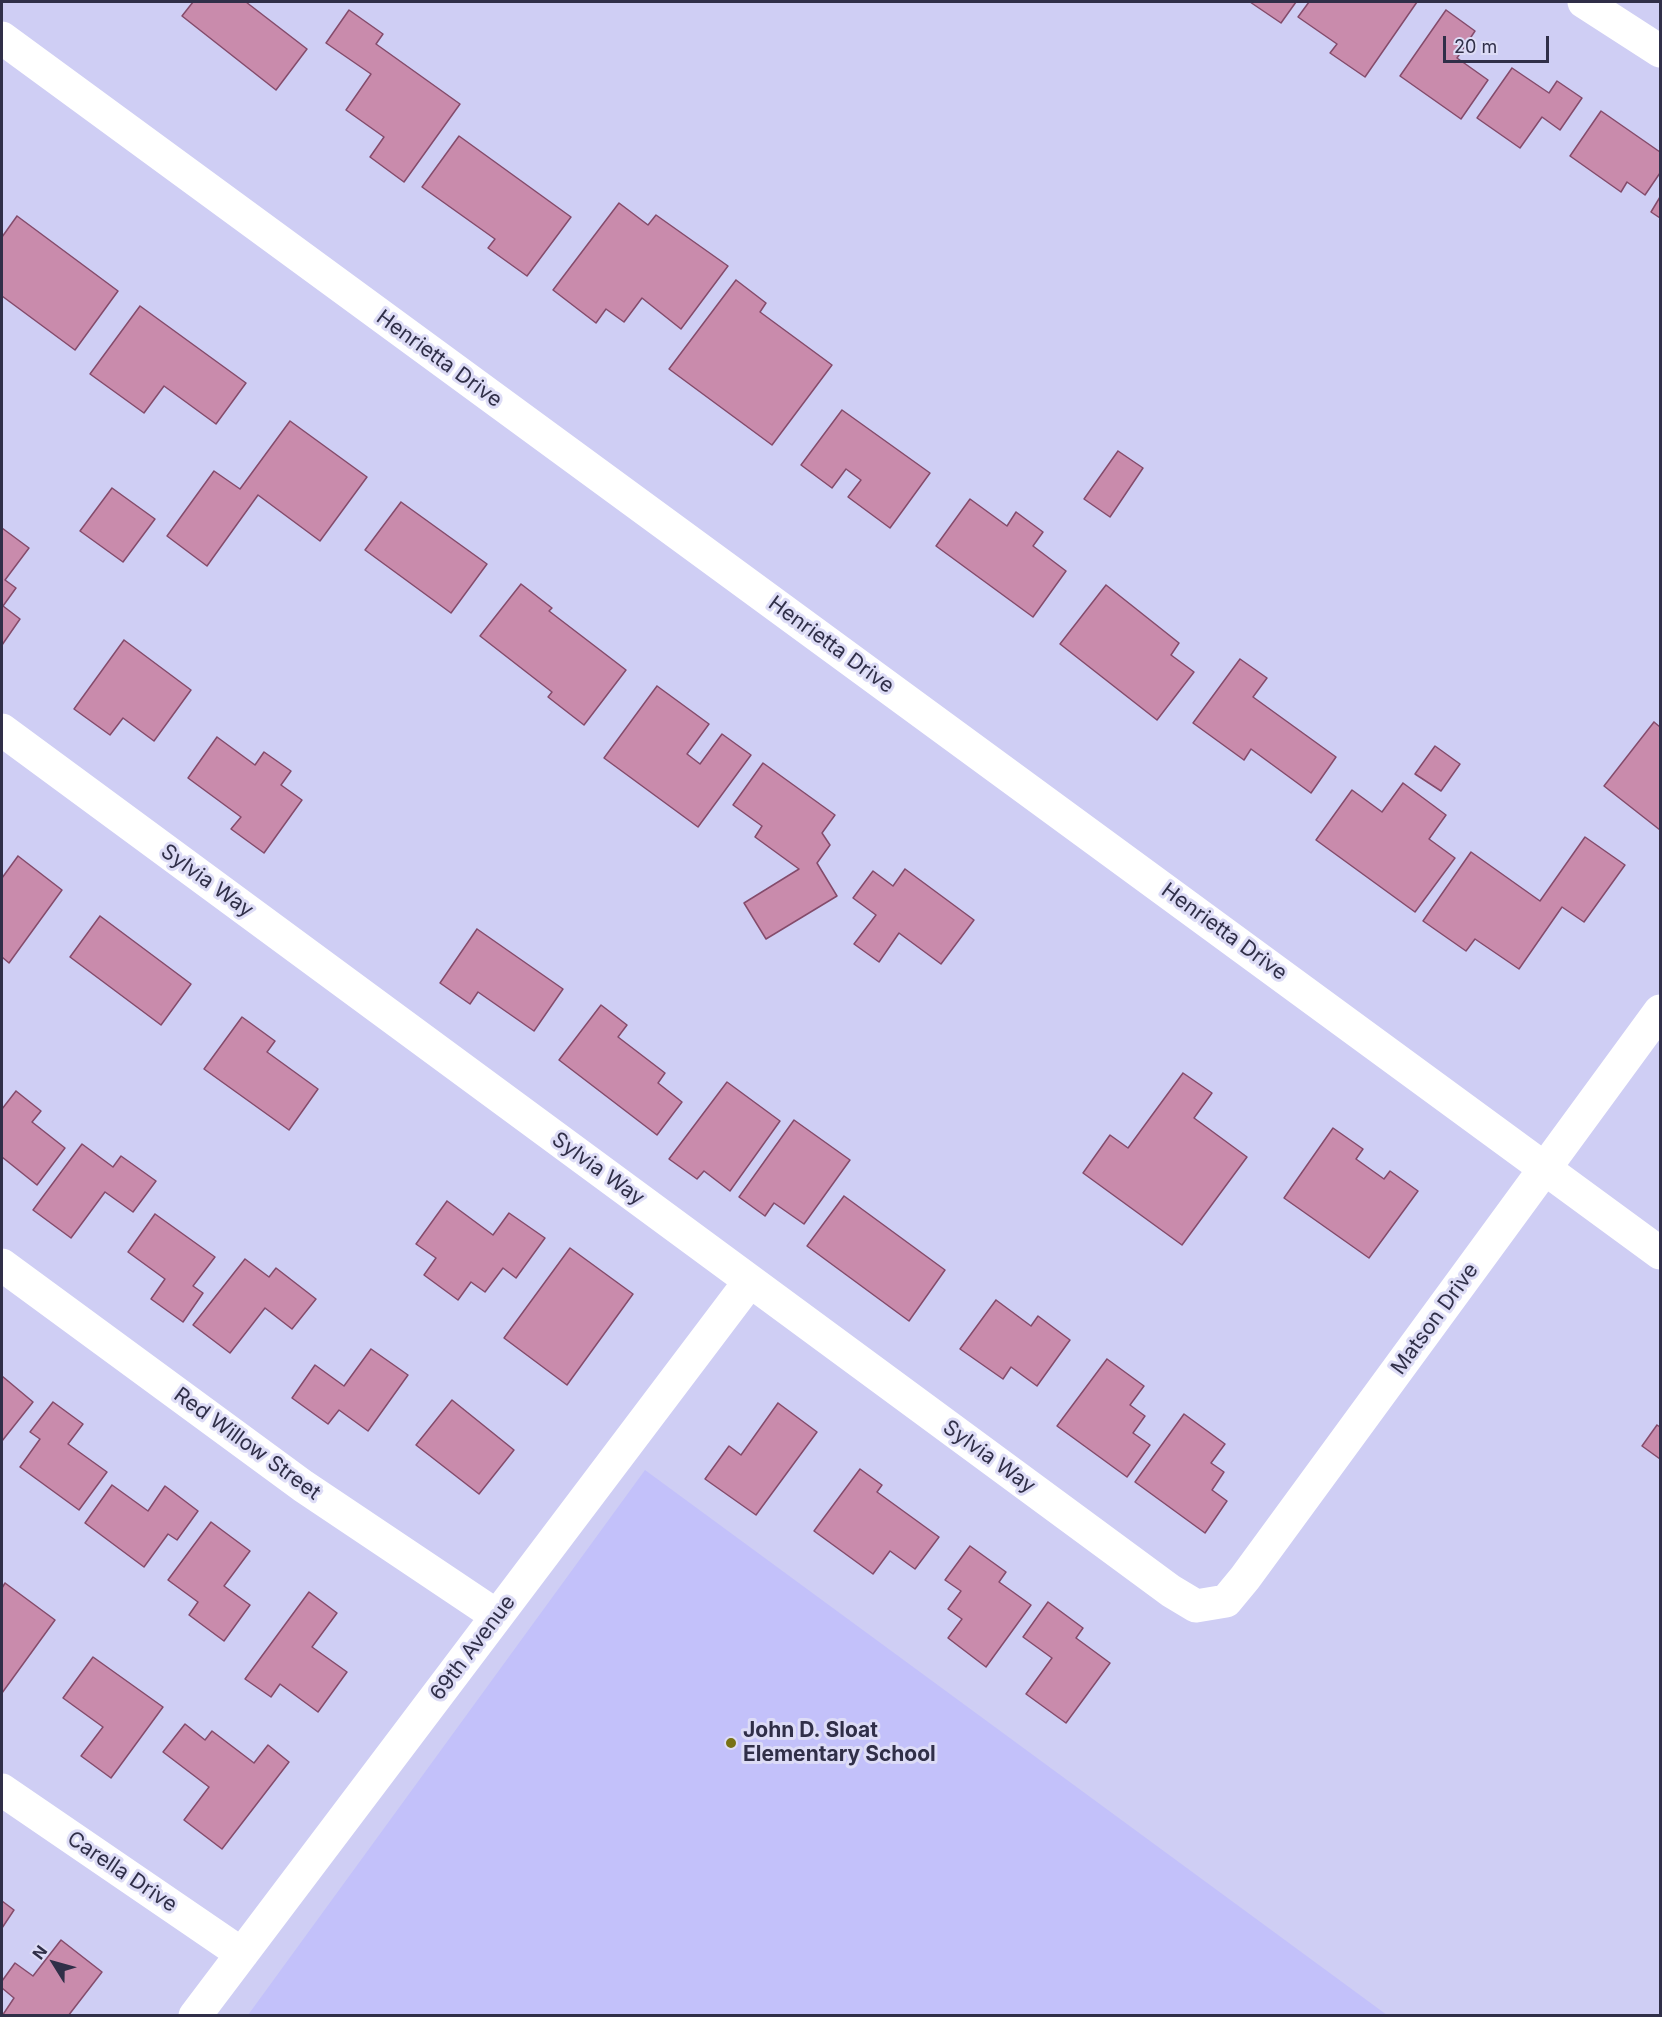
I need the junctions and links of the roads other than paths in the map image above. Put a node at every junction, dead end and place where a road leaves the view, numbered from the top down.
1 (1584, 2) edge
2 (2, 38) edge
3 (1660, 51) edge
4 (2, 730) edge
5 (1660, 1011) edge
6 (1545, 1168) junction
7 (1660, 1253) edge
8 (2, 1265) edge
9 (750, 1281) junction
10 (1196, 1606) joint
11 (497, 1616) junction
12 (2, 1790) edge
13 (242, 1954) junction
14 (195, 2016) edge

1 - 3 street
2 - 6 street, Henrietta Drive
4 - 9 street, Sylvia Way
5 - 6 street, Matson Drive
6 - 7 street, Henrietta Drive
6 - 10 street, Matson Drive
8 - 11 street, Red Willow Street
9 - 10 street, Sylvia Way
9 - 11 street, 69th Avenue
11 - 13 street, 69th Avenue
12 - 13 street, Carella Drive
13 - 14 street, 69th Avenue

